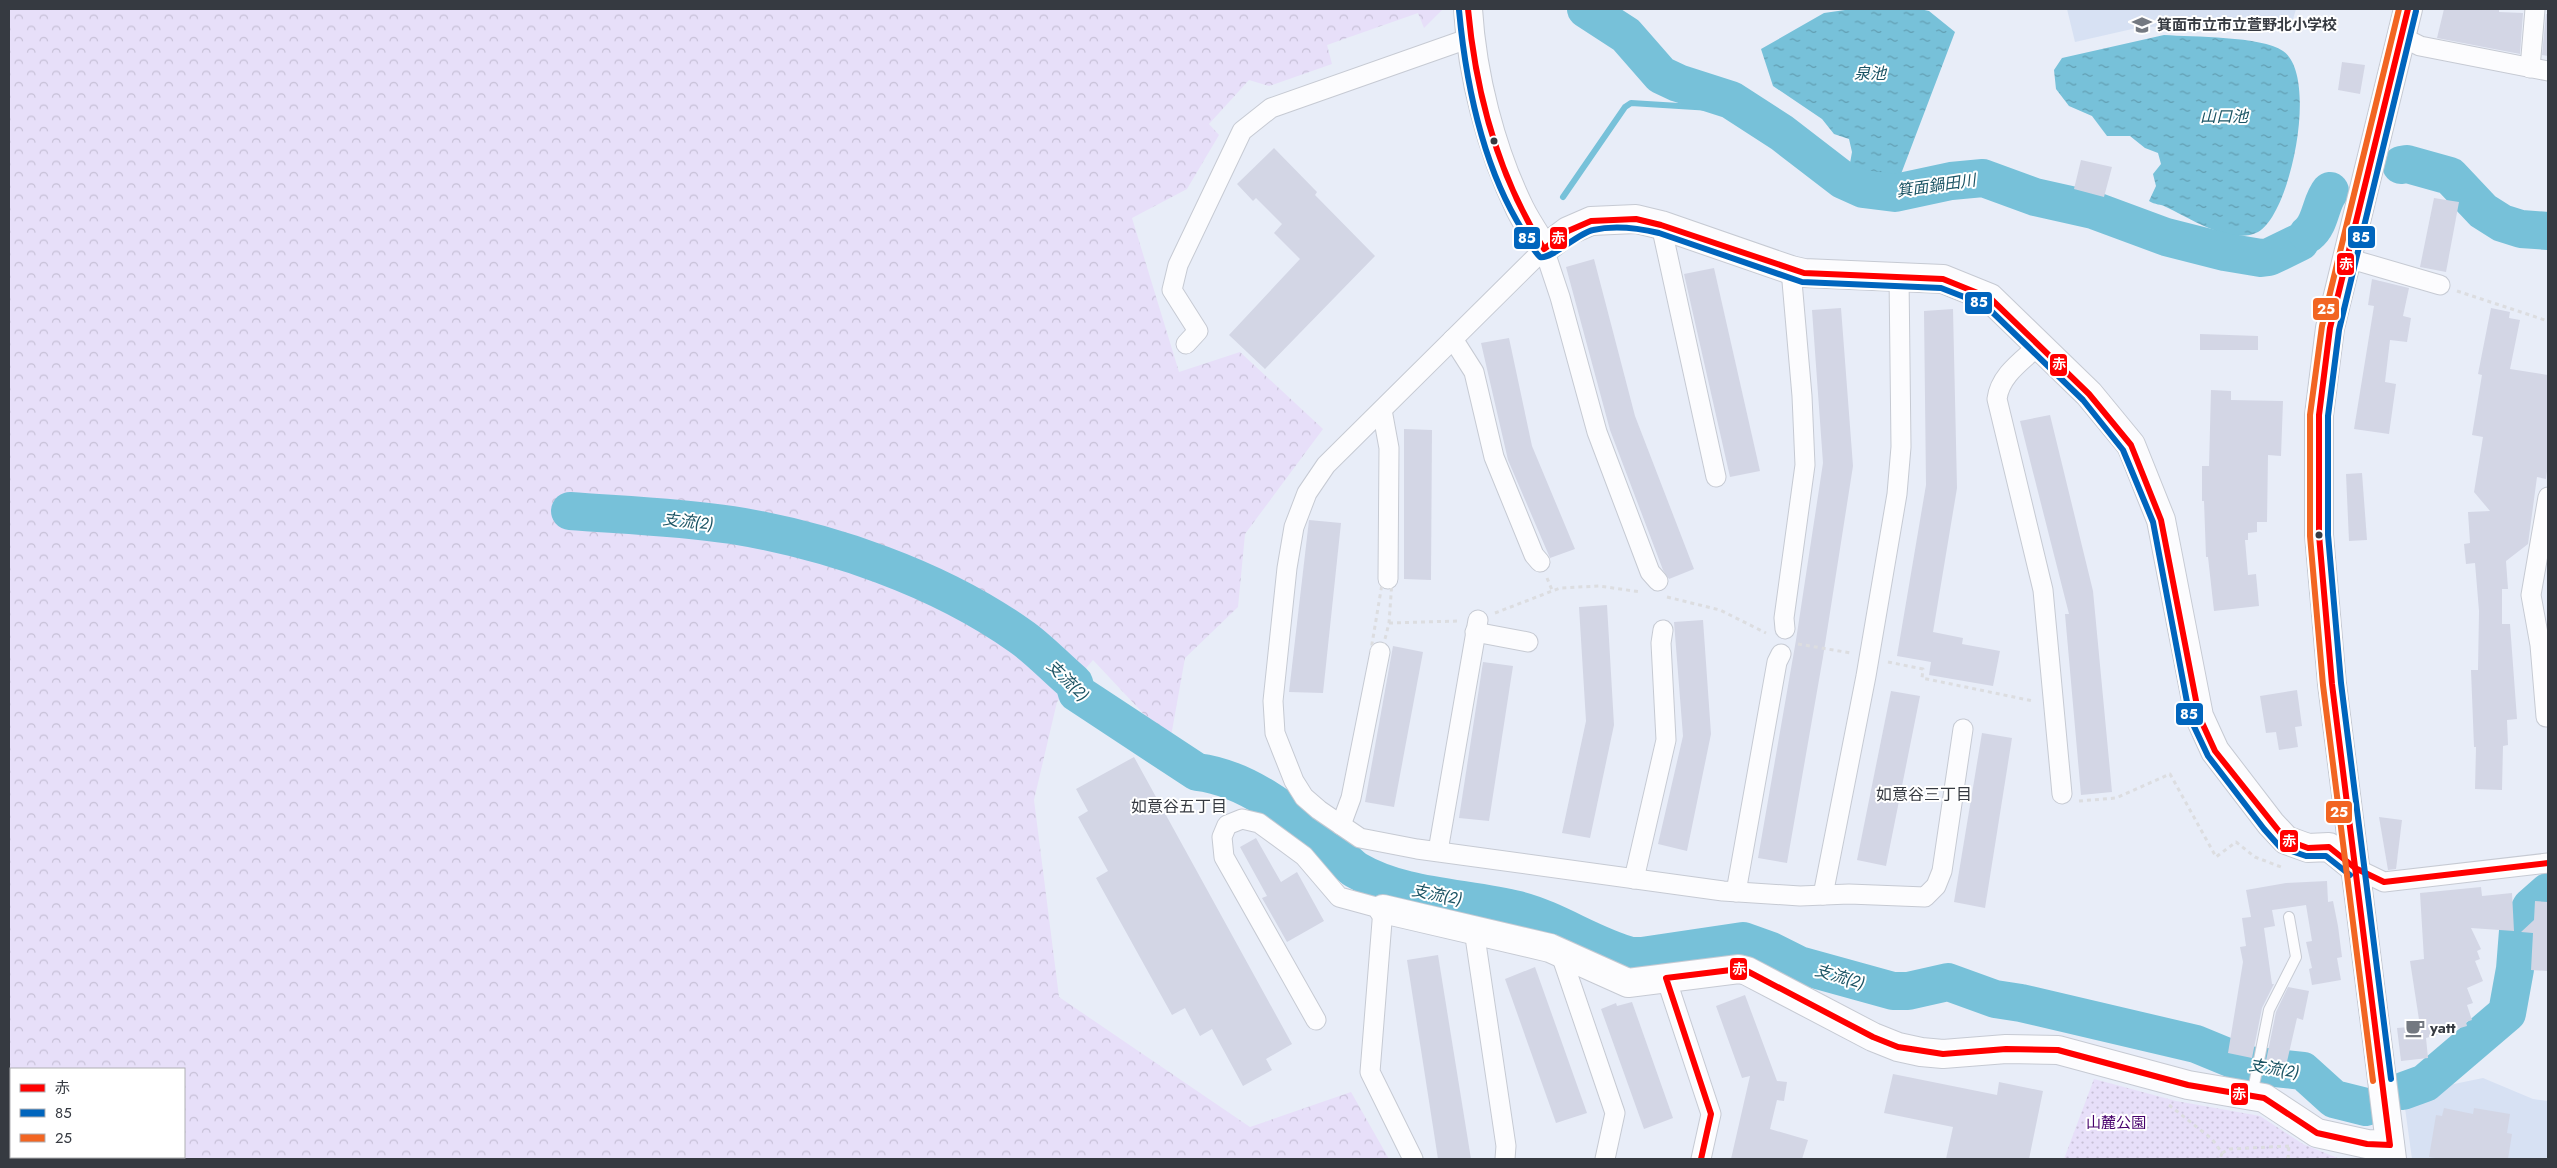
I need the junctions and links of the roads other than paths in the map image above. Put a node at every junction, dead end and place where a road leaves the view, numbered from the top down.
1 (1468, 9) edge
2 (2408, 9) edge
3 (2535, 9) edge
4 (2402, 37) junction
5 (1470, 38) junction
6 (2539, 70) edge
7 (1661, 225) junction
8 (1544, 249) junction
9 (2347, 258) junction
10 (1791, 270) junction
11 (1899, 276) junction
12 (2440, 285) road end
13 (1453, 339) junction
14 (1186, 344) dead end
15 (2039, 345) junction
16 (1382, 410) junction
17 (1716, 477) dead end
18 (2548, 497) edge
19 (2546, 522) edge
20 (1540, 562) dead end
21 (1388, 579) road end
22 (1658, 581) dead end
23 (1785, 629) dead end
24 (1663, 630) dead end
25 (1528, 642) dead end
26 (1380, 652) road end
27 (1781, 654) dead end
28 (2548, 717) edge
29 (1963, 729) dead end
30 (2062, 794) dead end
31 (1341, 825) junction
32 (1438, 851) junction
33 (2548, 862) edge
34 (2355, 868) junction
35 (1634, 878) junction
36 (1736, 892) junction
37 (1823, 895) junction
38 (1383, 909) junction
39 (2289, 917) dead end
40 (1474, 930) junction
41 (1560, 952) junction
42 (1666, 978) junction
43 (1316, 1020) dead end
44 (2254, 1086) junction
45 (2391, 1152) edge
46 (1413, 1159) edge
47 (1505, 1159) edge
48 (1605, 1159) edge
49 (1701, 1159) edge

1 - 5 street
2 - 4 street
3 - 6 street
4 - 6 street
4 - 9 street
5 - 8 street
5 - 14 street
7 - 8 street
7 - 10 street
7 - 17 street
8 - 13 street
8 - 22 street
9 - 12 street
9 - 34 street
10 - 11 street
10 - 23 street
11 - 15 street
11 - 37 street
13 - 16 street
13 - 20 street
15 - 30 street
15 - 34 street
16 - 21 street
16 - 31 street
18 - 19 street
19 - 28 street
24 - 35 street
25 - 32 street
26 - 31 street
27 - 36 street
29 - 37 street
31 - 32 street
32 - 35 street
33 - 34 street
34 - 45 street
35 - 36 street
36 - 37 street
38 - 40 street
38 - 43 street
38 - 46 street
39 - 44 lane
40 - 41 street
40 - 47 street
41 - 42 street
41 - 48 street
42 - 44 street
42 - 49 street
44 - 45 street

